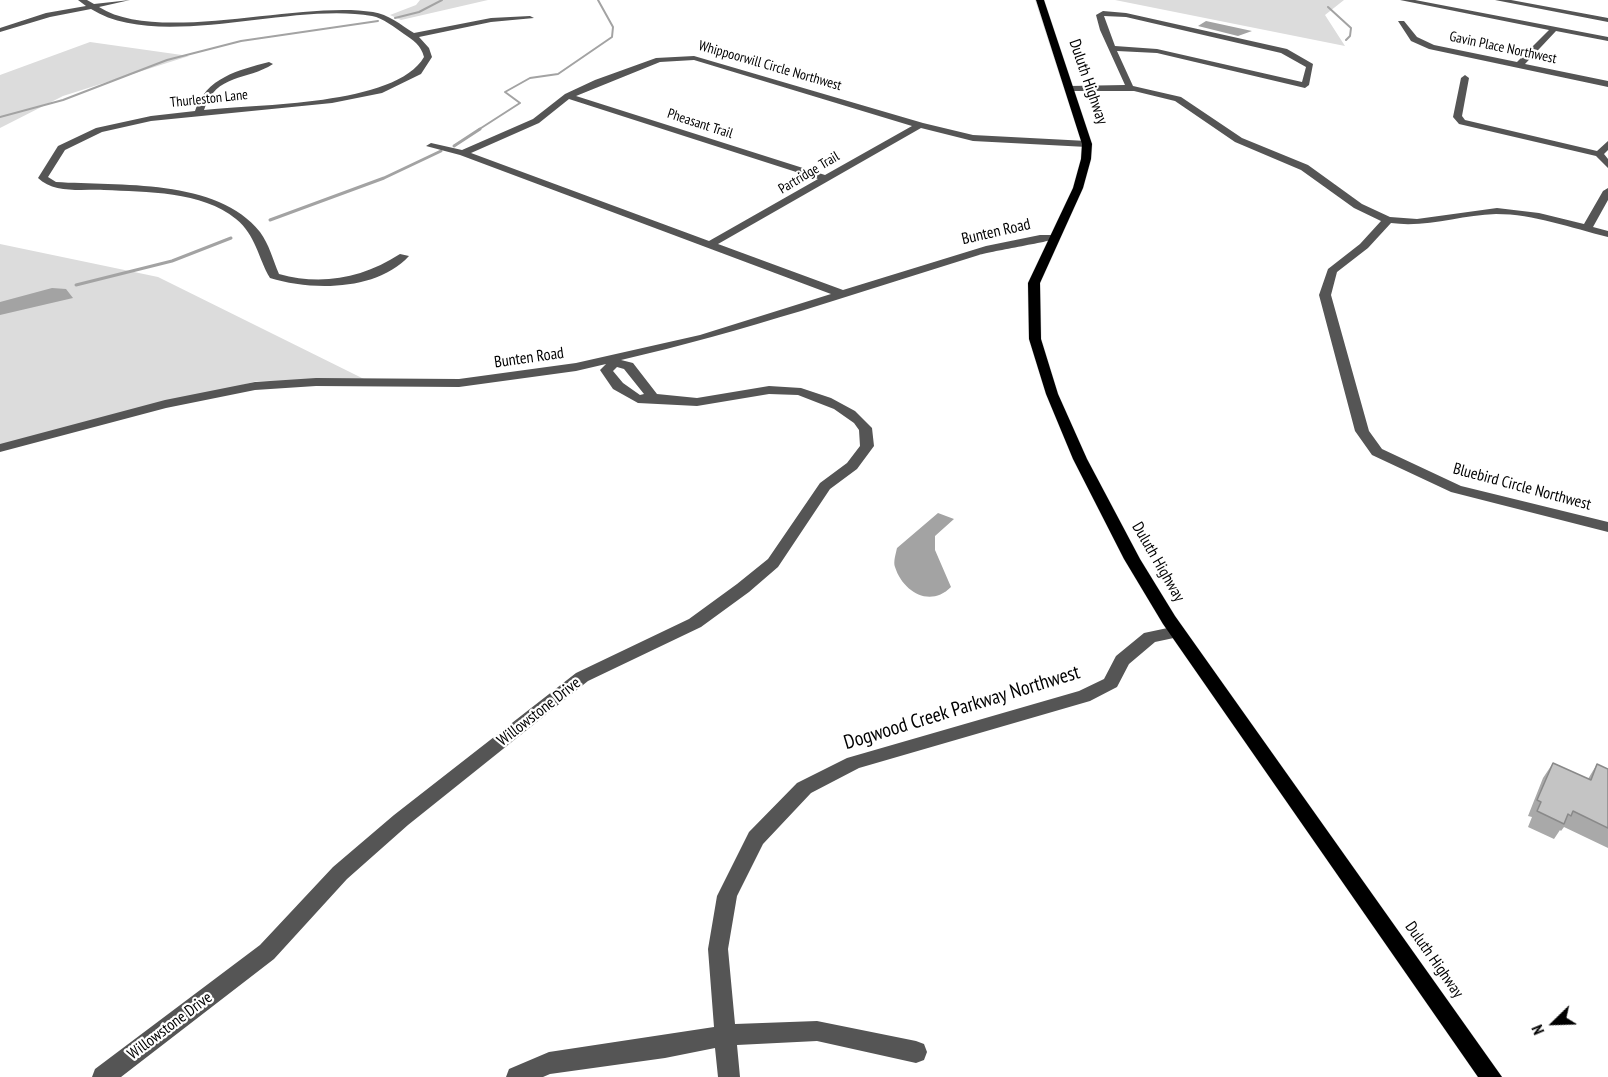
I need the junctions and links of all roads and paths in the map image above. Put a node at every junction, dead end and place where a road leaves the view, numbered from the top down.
1 (82, 0) edge
2 (126, 0) edge
3 (1040, 0) edge
4 (1404, 0) edge
5 (1499, 0) edge
6 (352, 1) edge
7 (1532, 3) edge
8 (89, 7) junction
9 (340, 9) junction
10 (530, 18) dead end
11 (1608, 20) edge
12 (1401, 23) dead end
13 (1554, 29) junction
14 (0, 30) edge
15 (412, 36) junction
16 (1608, 39) edge
17 (1112, 48) junction
18 (269, 64) dead end
19 (1519, 65) junction
20 (1465, 78) dead end
21 (1608, 84) edge
22 (1070, 90) junction
23 (1131, 90) junction
24 (568, 96) junction
25 (198, 114) junction
26 (920, 125) junction
27 (1087, 144) junction
28 (1608, 144) edge
29 (431, 146) dead end
30 (463, 153) junction
31 (1599, 154) junction
32 (1608, 165) edge
33 (825, 178) junction
34 (1608, 191) edge
35 (1388, 220) junction
36 (1587, 228) junction
37 (1608, 234) edge
38 (1053, 238) junction
39 (711, 244) junction
40 (404, 256) dead end
41 (845, 295) junction
42 (614, 362) junction
43 (645, 390) junction
44 (0, 448) edge
45 (1608, 527) edge
46 (1177, 632) junction
47 (727, 1035) junction
48 (916, 1052) dead end
49 (103, 1077) edge
50 (517, 1077) edge
51 (729, 1077) edge
52 (1491, 1077) edge

1 - 8 street, Thurleston Lane
2 - 8 street
3 - 22 main road, Duluth Highway
4 - 13 street
5 - 7 street
6 - 9 street
7 - 11 street
8 - 9 street, Thurleston Lane
8 - 14 street
9 - 15 street, Thurleston Lane
10 - 15 street
12 - 19 street, Gavin Place Northwest
13 - 16 street
13 - 19 street
15 - 25 street, Thurleston Lane
17 - 17 street
17 - 23 street
18 - 25 street
19 - 21 street, Gavin Place Northwest
20 - 31 street
22 - 23 street
22 - 27 main road, Duluth Highway
23 - 35 street
24 - 26 street, Whippoorwill Circle Northwest
24 - 30 street, Whippoorwill Circle Northwest
24 - 33 street, Pheasant Trail
25 - 40 street, Thurleston Lane
26 - 27 street, Whippoorwill Circle Northwest
26 - 33 street, Partridge Trail
27 - 38 main road, Duluth Highway
28 - 31 street
29 - 30 street
30 - 39 street
31 - 32 street
33 - 39 street, Partridge Trail
34 - 36 street
35 - 36 street
35 - 45 street, Bluebird Circle Northwest
36 - 37 street
38 - 41 street, Bunten Road
38 - 46 main road, Duluth Highway
39 - 41 street
41 - 42 street, Bunten Road
42 - 43 street
42 - 43 street, Willowstone Drive
42 - 44 street, Bunten Road
43 - 49 street, Willowstone Drive
46 - 47 street, Dogwood Creek Parkway Northwest
46 - 52 main road, Duluth Highway
47 - 48 street
47 - 50 street
47 - 51 street, Dogwood Creek Parkway Northwest

